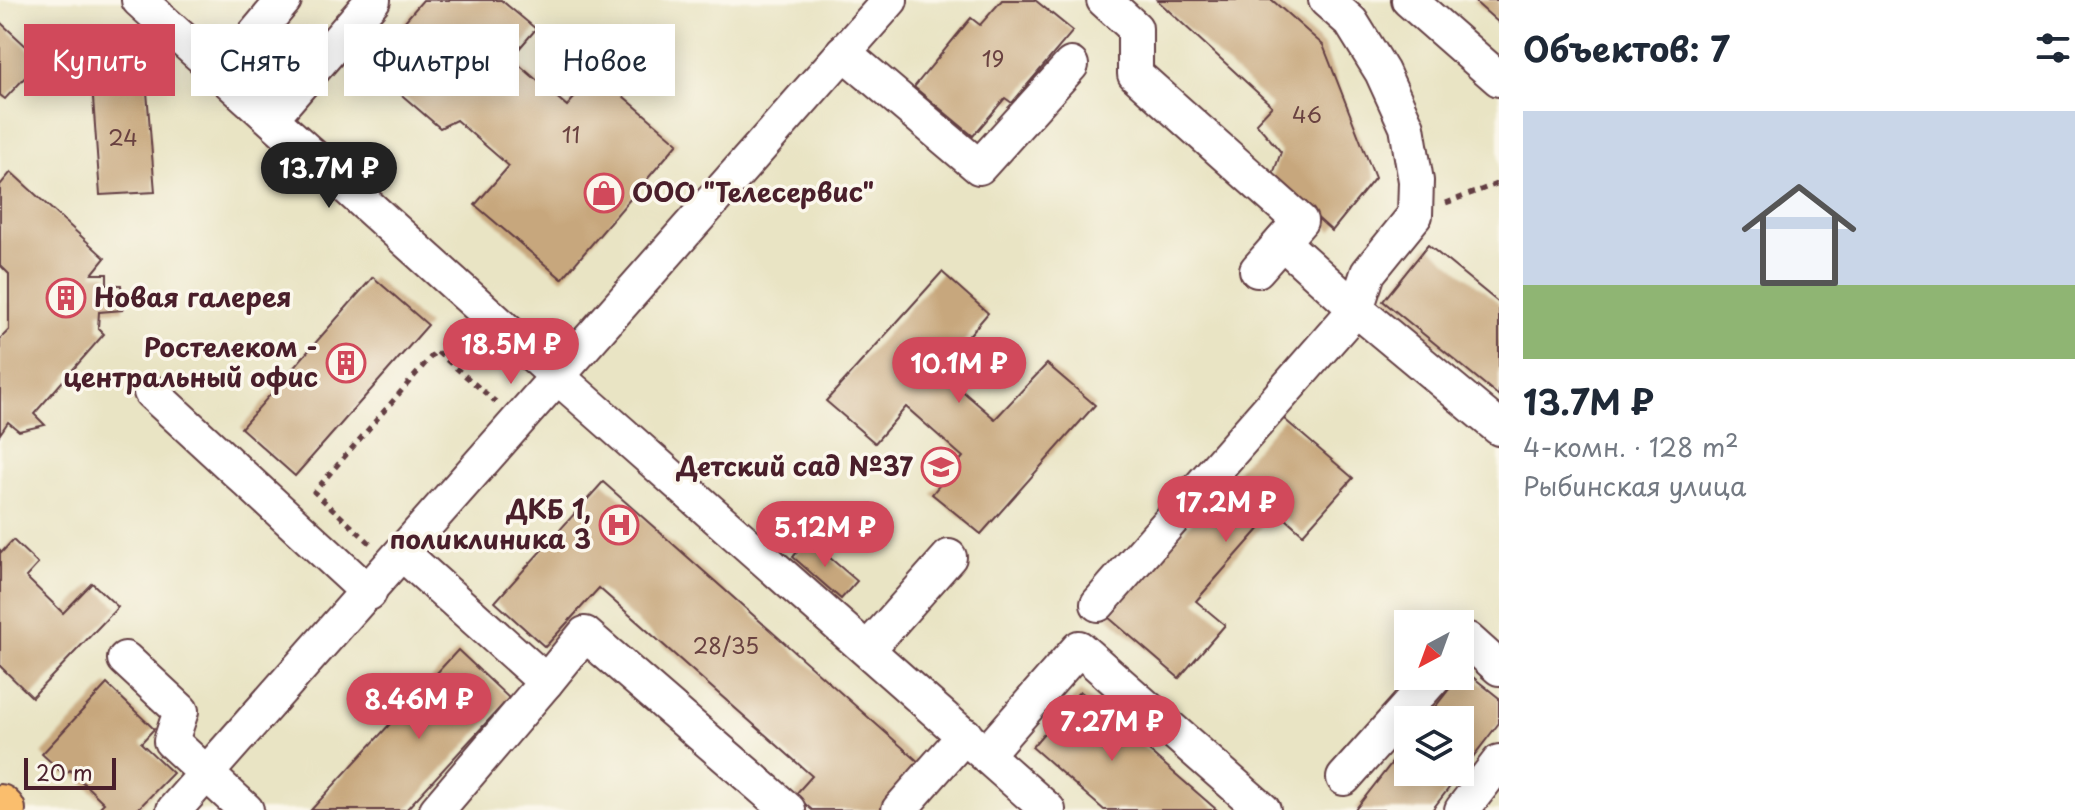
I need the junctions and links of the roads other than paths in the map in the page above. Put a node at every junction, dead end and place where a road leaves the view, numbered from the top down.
1 (139, 0) edge
2 (284, 0) edge
3 (373, 0) edge
4 (890, 0) edge
5 (1104, 0) edge
6 (1326, 0) edge
7 (1409, 0) edge
8 (264, 24) edge
9 (191, 46) edge
10 (843, 52) junction
11 (1071, 65) dead end
12 (1499, 79) edge
13 (246, 96) edge
14 (271, 118) junction
15 (1282, 242) junction
16 (1257, 270) dead end
17 (1356, 309) junction
18 (558, 377) junction
19 (151, 392) dead end
20 (1499, 428) edge
21 (388, 550) junction
22 (949, 557) dead end
23 (369, 593) junction
24 (1098, 604) dead end
25 (1474, 645) edge
26 (868, 649) junction
27 (125, 659) dead end
28 (1499, 668) edge
29 (546, 682) junction
30 (1423, 690) edge
31 (976, 744) junction
32 (1499, 762) edge
33 (207, 774) junction
34 (1344, 778) dead end
35 (174, 810) edge
36 (246, 810) edge
37 (437, 810) edge
38 (788, 810) edge
39 (899, 810) edge
40 (1048, 810) edge
41 (1263, 810) edge
42 (1462, 810) edge

1 - 9 street
2 - 8 street
3 - 14 street
4 - 10 street
5 - 15 street
6 - 17 street
7 - 12 street
10 - 11 street
10 - 18 street
13 - 14 street
14 - 18 street
15 - 16 street
15 - 17 street
17 - 20 street
17 - 24 street
18 - 21 street
18 - 26 street
19 - 23 street
21 - 23 street
21 - 29 street
22 - 26 street
23 - 33 street
25 - 28 street
26 - 31 street
27 - 33 street
29 - 37 street
29 - 38 street
30 - 34 street
31 - 39 street
31 - 40 street
31 - 41 street
32 - 42 street
33 - 35 street
33 - 36 street

